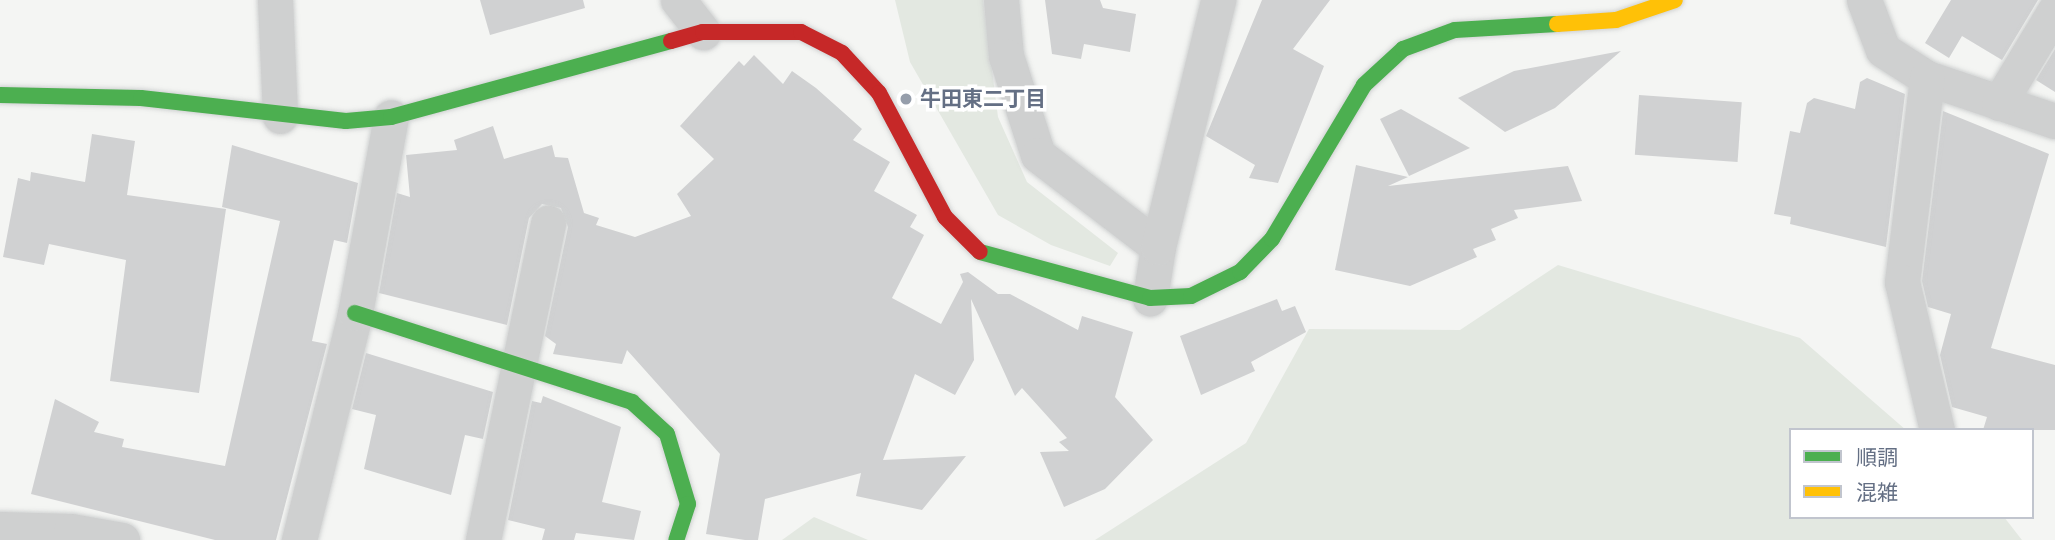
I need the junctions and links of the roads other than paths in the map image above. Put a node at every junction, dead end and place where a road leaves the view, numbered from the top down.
1 (275, 0) edge
2 (678, 0) edge
3 (1001, 0) edge
4 (1218, 0) edge
5 (1675, 0) edge
6 (1864, 0) edge
7 (2055, 10) edge
8 (703, 32) junction
9 (1927, 78) junction
10 (0, 95) edge
11 (1999, 103) junction
12 (280, 116) junction
13 (391, 117) junction
14 (2055, 121) edge
15 (548, 223) dead end
16 (1158, 247) junction
17 (1150, 298) junction
18 (355, 313) junction
19 (520, 363) junction
20 (1937, 428) edge
21 (0, 529) edge
22 (122, 540) edge
23 (299, 540) edge
24 (483, 540) edge
25 (676, 540) edge

1 - 12 street
2 - 8 street
3 - 16 street
4 - 16 street
5 - 17 street
6 - 9 street
7 - 11 street
8 - 13 street
8 - 17 street
9 - 11 street
9 - 20 street
10 - 12 street
11 - 14 street
12 - 13 street
13 - 18 street
15 - 19 street
16 - 17 street
18 - 19 street
18 - 23 street
19 - 24 street
19 - 25 street
21 - 22 street

